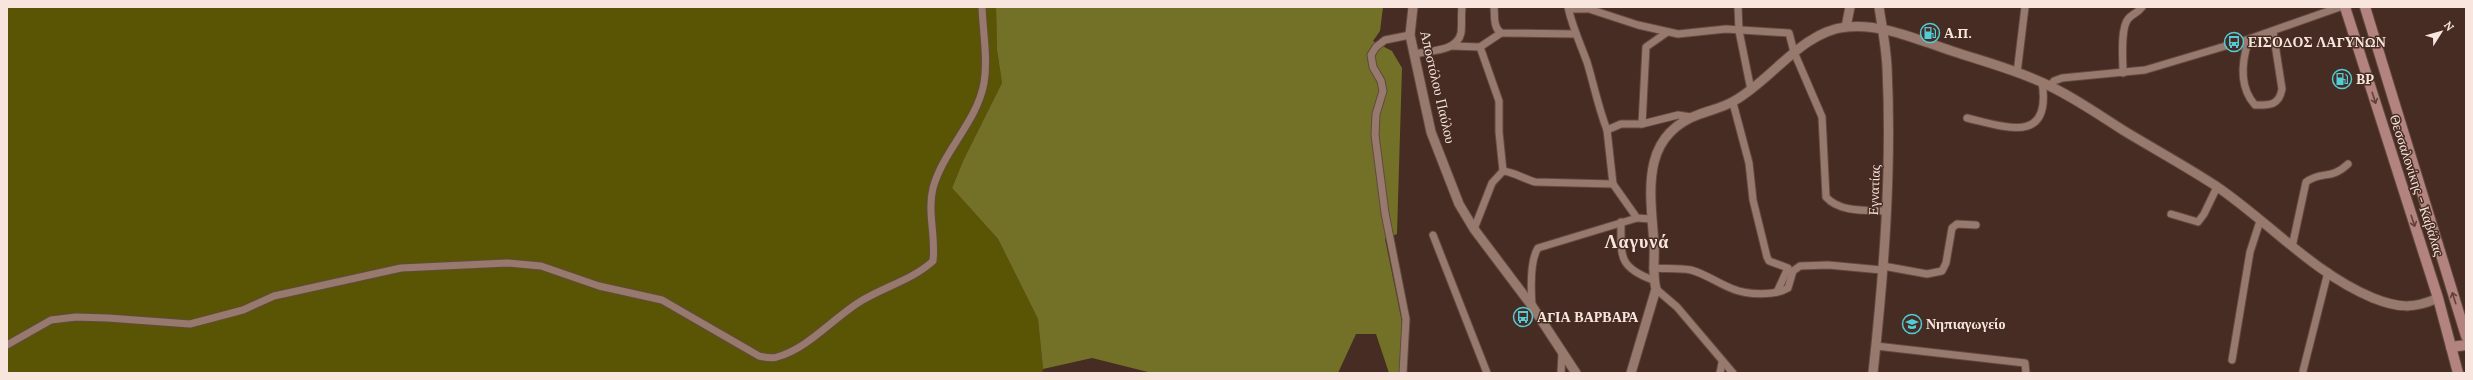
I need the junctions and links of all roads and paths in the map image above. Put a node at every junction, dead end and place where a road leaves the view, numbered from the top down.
1 (982, 7) edge
2 (1413, 7) edge
3 (1462, 7) edge
4 (1494, 7) edge
5 (1738, 7) edge
6 (1850, 7) edge
7 (1879, 7) edge
8 (2025, 7) edge
9 (2142, 7) edge
10 (2340, 7) edge
11 (2345, 7) edge
12 (2365, 7) edge
13 (1569, 8) edge
14 (1585, 8) edge
15 (1846, 27) junction
16 (1882, 28) junction
17 (1739, 31) junction
18 (2272, 31) junction
19 (1501, 33) junction
20 (1666, 33) junction
21 (1576, 34) junction
22 (1410, 35) junction
23 (2249, 39) junction
24 (1451, 46) junction
25 (1480, 47) junction
26 (1794, 52) junction
27 (1415, 54) junction
28 (2017, 73) junction
29 (2123, 73) junction
30 (2046, 84) junction
31 (1751, 90) junction
32 (1733, 103) junction
33 (1691, 117) junction
34 (1967, 118) dead end
35 (1642, 124) junction
36 (1607, 130) junction
37 (2348, 164) dead end
38 (1503, 171) junction
39 (1613, 184) junction
40 (2217, 187) junction
41 (1887, 211) junction
42 (2171, 214) dead end
43 (1637, 218) junction
44 (1650, 219) junction
45 (2260, 221) junction
46 (1621, 222) junction
47 (1976, 225) dead end
48 (1474, 229) junction
49 (1433, 235) dead end
50 (2292, 247) junction
51 (1654, 268) junction
52 (1882, 268) junction
53 (1791, 270) junction
54 (2328, 272) junction
55 (1653, 280) junction
56 (1656, 289) junction
57 (2438, 298) junction
58 (1532, 306) junction
59 (2466, 336) edge
60 (7, 344) edge
61 (2466, 345) edge
62 (1876, 346) junction
63 (2451, 347) junction
64 (1562, 353) junction
65 (2232, 360) dead end
66 (1722, 363) junction
67 (2460, 369) edge
68 (2303, 371) dead end
69 (1403, 373) edge
70 (1488, 373) edge
71 (1560, 373) edge
72 (1576, 373) edge
73 (1631, 373) edge
74 (1720, 373) edge
75 (1733, 373) edge
76 (1873, 373) edge
77 (2026, 373) edge

1 - 60 street
2 - 22 street, Αποστόλου Παύλου
3 - 24 street
4 - 19 street
5 - 17 street
6 - 15 street
7 - 16 street, Εγνατίας
8 - 28 street
9 - 29 street
10 - 18 street
11 -> 57 main road, Θεσσαλονίκης - Καβάλας
59 -> 12 main road, Θεσσαλονίκης - Καβάλας
13 - 14 street
13 - 21 street
14 - 20 street
15 - 16 street
15 - 26 street
16 - 28 street
16 - 41 street, Εγνατίας
17 - 20 street
17 - 26 street
17 - 31 street
18 - 23 street
18 - 23 street
19 - 21 street
19 - 25 street
20 - 35 street
21 - 36 street
22 - 27 street, Αποστόλου Παύλου
22 - 69 street
23 - 29 street
24 - 25 street
24 - 27 street
25 - 38 street
26 - 31 street
26 - 41 street
27 - 48 street, Αποστόλου Παύλου
28 - 30 street
29 - 30 street
30 - 34 street
30 - 40 street
31 - 32 street
32 - 33 street
32 - 53 street
33 - 35 street
33 - 44 street
35 - 36 street
36 - 39 street
37 - 50 street
38 - 39 street
38 - 48 street
39 - 43 street
40 - 42 street
40 - 45 street
41 - 52 street, Εγνατίας
43 - 44 street
43 - 46 street
44 - 51 street
45 - 50 street
45 - 65 street
46 - 55 street
46 - 58 street
47 - 52 street
48 - 58 street, Αποστόλου Παύλου
49 - 70 street
50 - 54 street
51 - 53 street
51 - 55 street
52 - 53 street
52 - 62 street, Εγνατίας
54 - 57 street
54 - 68 street
55 - 56 street
56 - 66 street
56 - 73 street
57 - 63 main road, Θεσσαλονίκης - Καβάλας
58 - 64 street, Αποστόλου Παύλου
61 - 63 main road
62 - 76 street, Εγνατίας
62 - 77 street
63 - 67 main road, Θεσσαλονίκης - Καβάλας
64 - 71 street
64 - 72 street, Αποστόλου Παύλου
66 - 74 street
66 - 75 street

